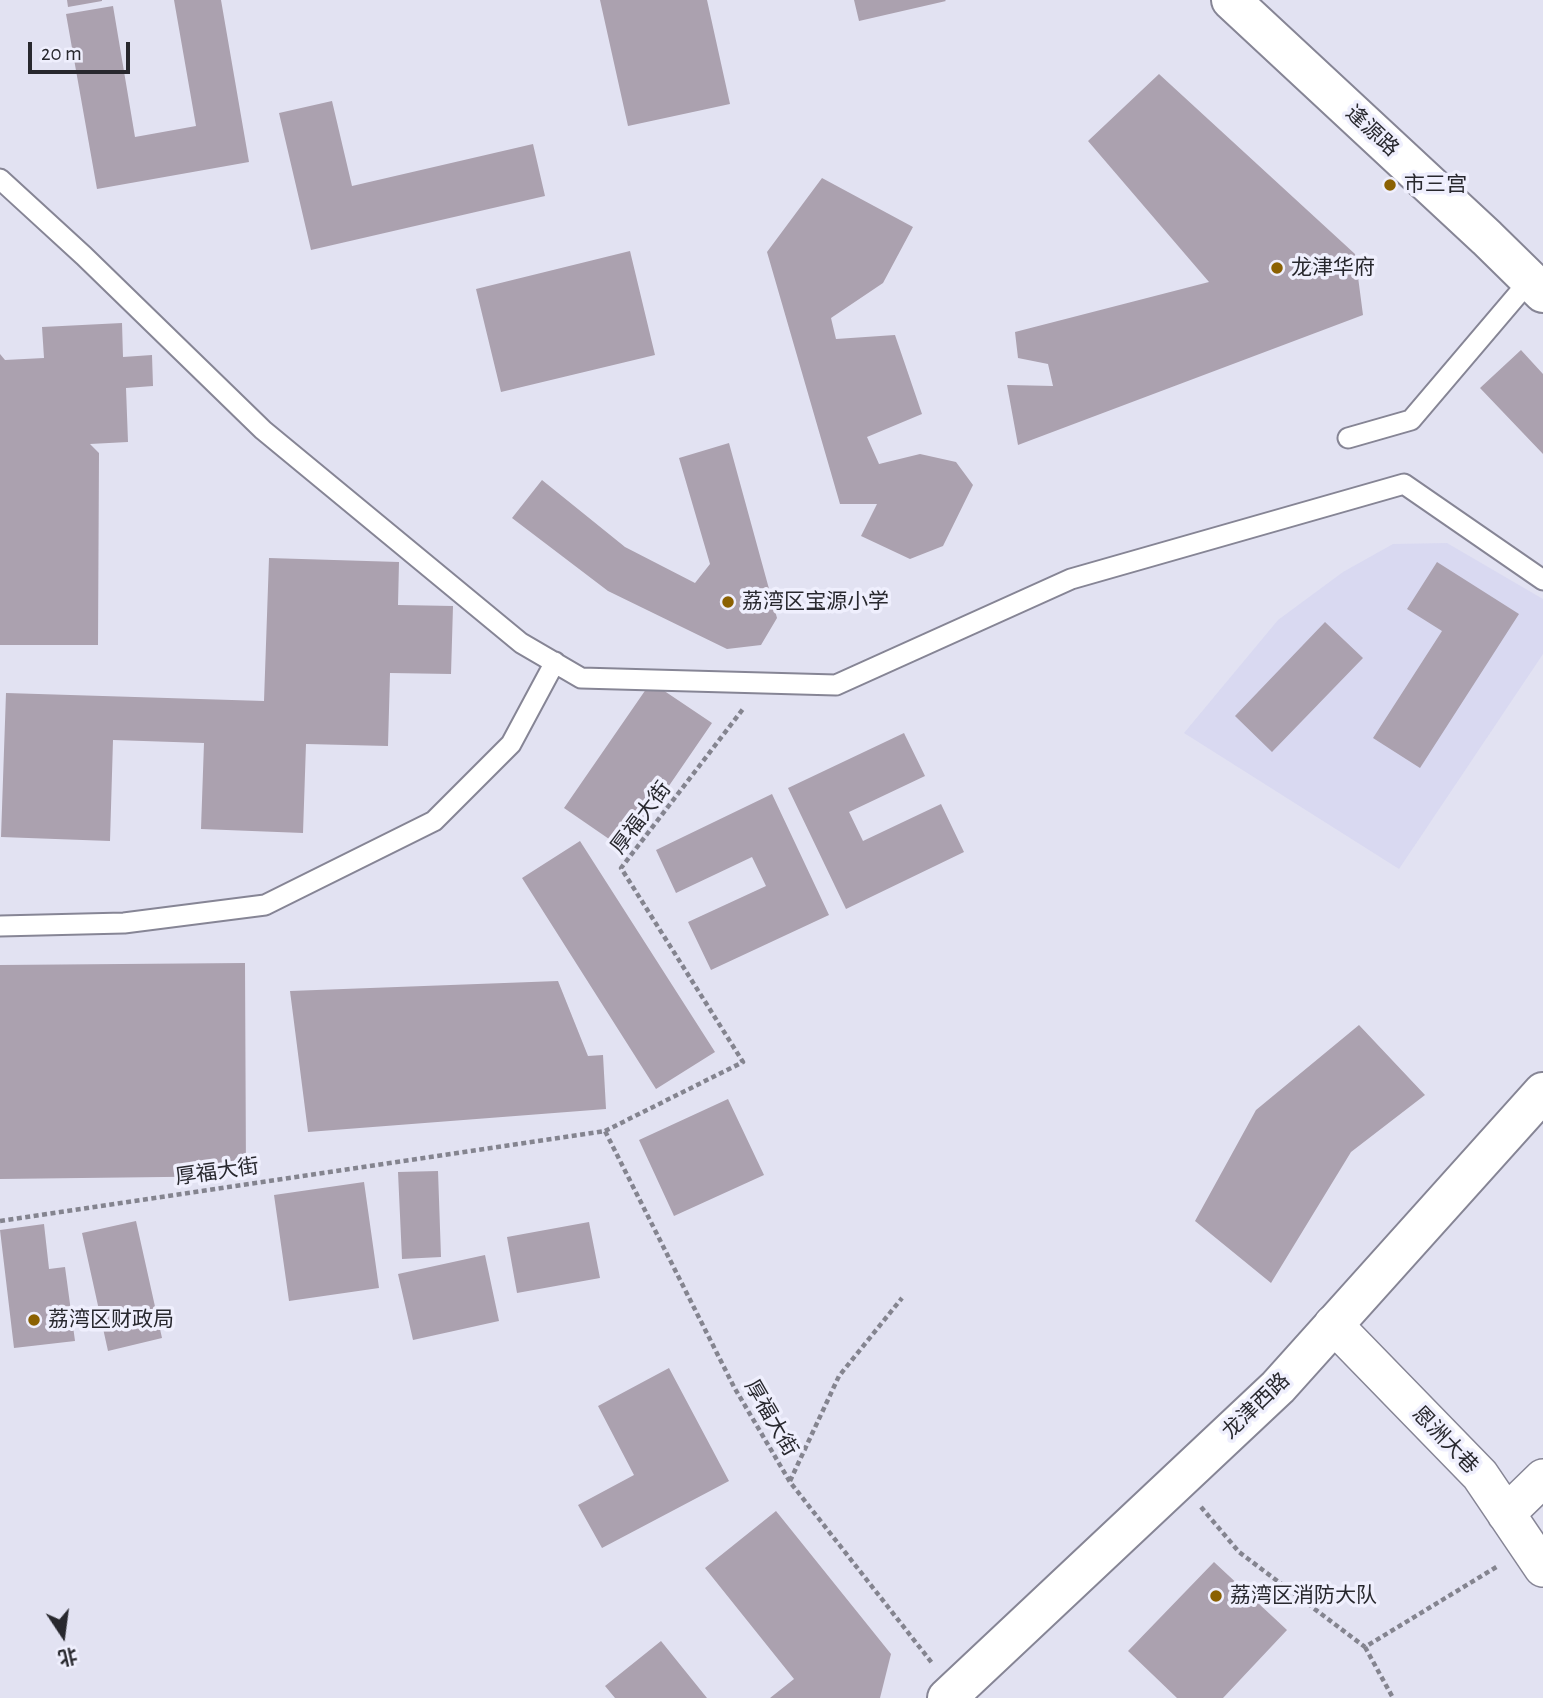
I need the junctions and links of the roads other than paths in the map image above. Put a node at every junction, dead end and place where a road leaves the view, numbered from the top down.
1 (1231, 0) edge
2 (0, 178) edge
3 (1537, 287) edge
4 (1348, 438) dead end
5 (1543, 580) edge
6 (555, 662) junction
7 (0, 926) edge
8 (1543, 1092) edge
9 (1333, 1324) junction
10 (1543, 1478) edge
11 (1506, 1514) junction
12 (1536, 1558) edge
13 (953, 1696) edge

1 - 3 street, 逢源路
2 - 6 lane
3 - 4 lane
5 - 6 lane
6 - 7 lane
8 - 9 street, 龙津西路
9 - 11 street, 恩洲大巷
9 - 13 street, 龙津西路
10 - 11 street
11 - 12 street, 恩洲大巷

